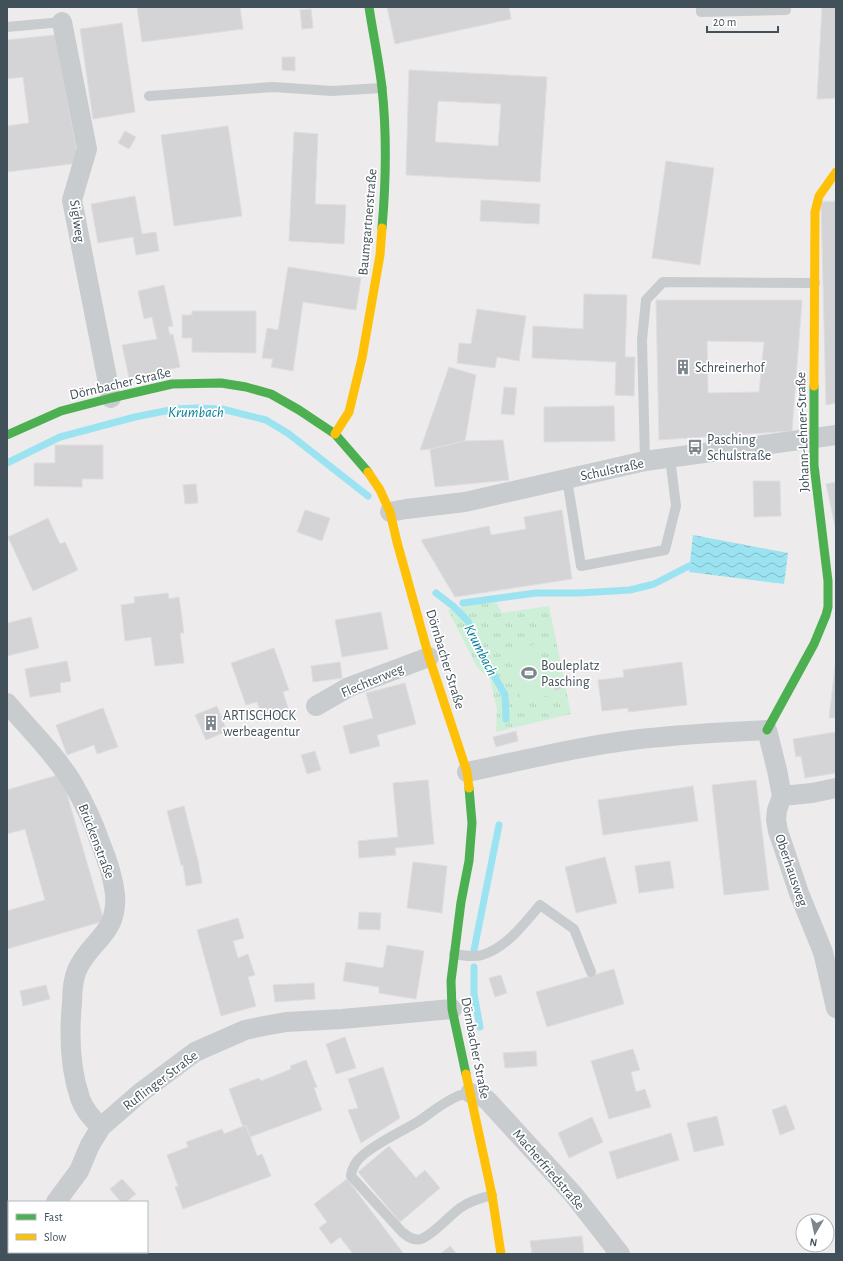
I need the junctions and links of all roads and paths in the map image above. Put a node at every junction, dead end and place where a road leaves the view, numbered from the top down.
1 (369, 7) edge
2 (701, 7) edge
3 (786, 7) edge
4 (62, 22) joint
5 (7, 27) edge
6 (382, 88) junction
7 (149, 96) dead end
8 (836, 172) edge
9 (815, 283) junction
10 (111, 398) junction
11 (7, 434) edge
12 (335, 434) junction
13 (836, 435) edge
14 (814, 439) junction
15 (670, 458) junction
16 (645, 461) junction
17 (567, 479) junction
18 (390, 512) junction
19 (429, 657) junction
20 (7, 703) edge
21 (316, 706) dead end
22 (767, 730) junction
23 (467, 772) junction
24 (836, 788) edge
25 (782, 796) junction
26 (454, 954) junction
27 (591, 972) dead end
28 (836, 1008) edge
29 (452, 1009) junction
30 (470, 1093) junction
31 (101, 1127) junction
32 (492, 1195) junction
33 (57, 1201) edge
34 (501, 1254) edge
35 (620, 1254) edge

1 - 6 street, Baumgartnerstraße
2 - 3 lane
4 - 5 lane
4 - 10 street, Siglweg
6 - 7 lane
6 - 12 street, Baumgartnerstraße
8 - 9 street, Johann-Lehner-Straße
9 - 14 street, Johann-Lehner-Straße
9 - 16 lane
10 - 11 street, Dörnbacher Straße
10 - 12 street, Dörnbacher Straße
12 - 18 street, Dörnbacher Straße
13 - 14 street, Schulstraße
14 - 15 street, Schulstraße
14 - 22 street, Johann-Lehner-Straße
15 - 16 street, Schulstraße
15 - 17 lane
16 - 17 street, Schulstraße
17 - 18 street, Schulstraße
18 - 19 street, Dörnbacher Straße
19 - 21 street, Flechterweg
19 - 23 street, Dörnbacher Straße
20 - 31 street, Brückenstraße
22 - 23 street
22 - 25 street, Oberhausweg
23 - 26 street, Dörnbacher Straße
24 - 25 street
25 - 28 street, Oberhausweg
26 - 27 lane
26 - 29 street, Dörnbacher Straße
29 - 30 street, Dörnbacher Straße
29 - 31 street, Ruflinger Straße
30 - 32 street, Dörnbacher Straße
30 - 32 lane
30 - 35 street, Macherfriedstraße
31 - 33 street, Ruflinger Straße
32 - 34 street, Dörnbacher Straße

